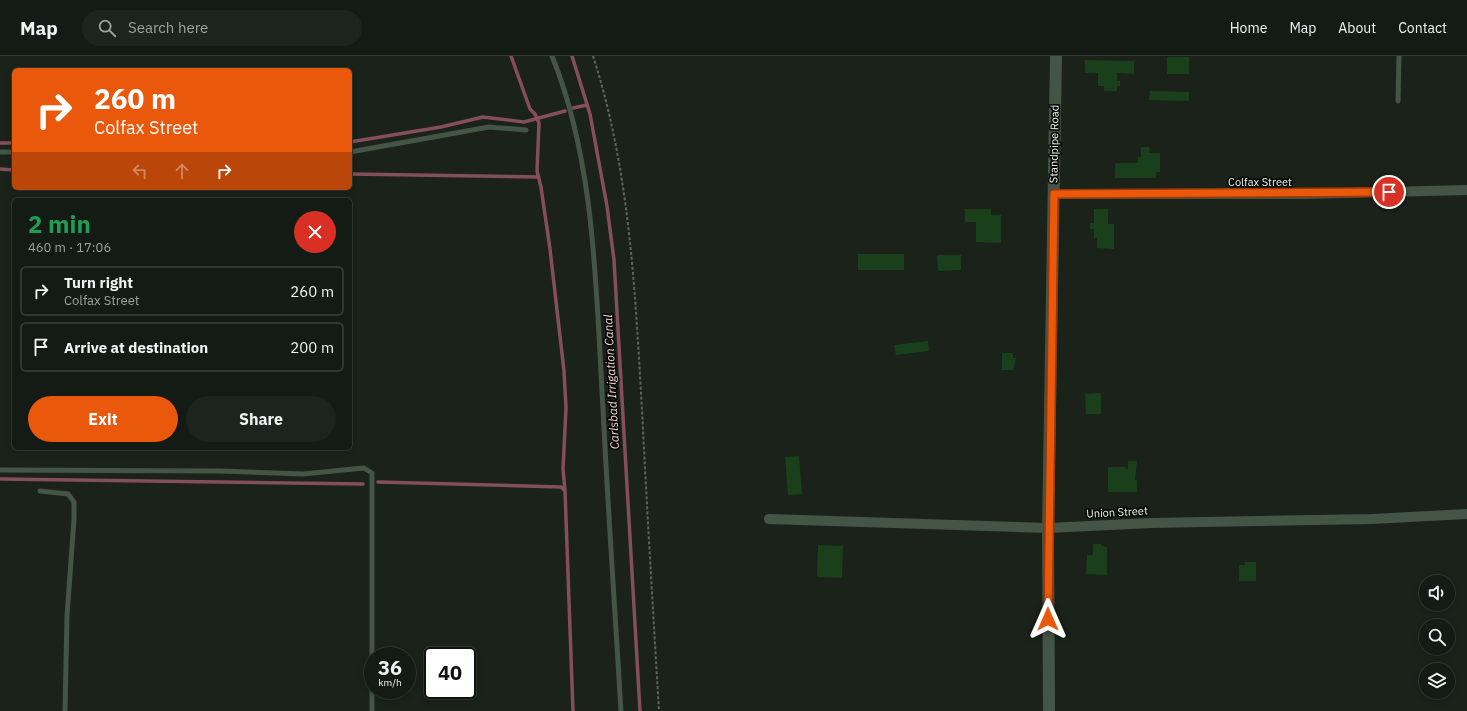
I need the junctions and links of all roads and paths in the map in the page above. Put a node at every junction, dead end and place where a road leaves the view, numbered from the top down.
1 (552, 56) edge
2 (593, 56) edge
3 (1056, 56) edge
4 (1399, 56) edge
5 (1398, 101) dead end
6 (526, 130) dead end
7 (0, 152) edge
8 (12, 152) edge
9 (352, 152) edge
10 (1467, 190) edge
11 (1054, 194) junction
12 (0, 470) edge
13 (40, 491) dead end
14 (1467, 514) edge
15 (769, 519) dead end
16 (1048, 528) junction
17 (65, 711) edge
18 (372, 711) edge
19 (621, 711) edge
20 (659, 711) edge
21 (1049, 711) edge

1 - 19 lane
2 - 20 path
3 - 11 street, Standpipe Road
4 - 5 lane
6 - 9 lane
7 - 8 lane
10 - 11 street, Colfax Street
11 - 16 street, Standpipe Road
12 - 18 lane
13 - 17 lane
14 - 16 street, Union Street
15 - 16 street, Union Street
16 - 21 street, Standpipe Road

